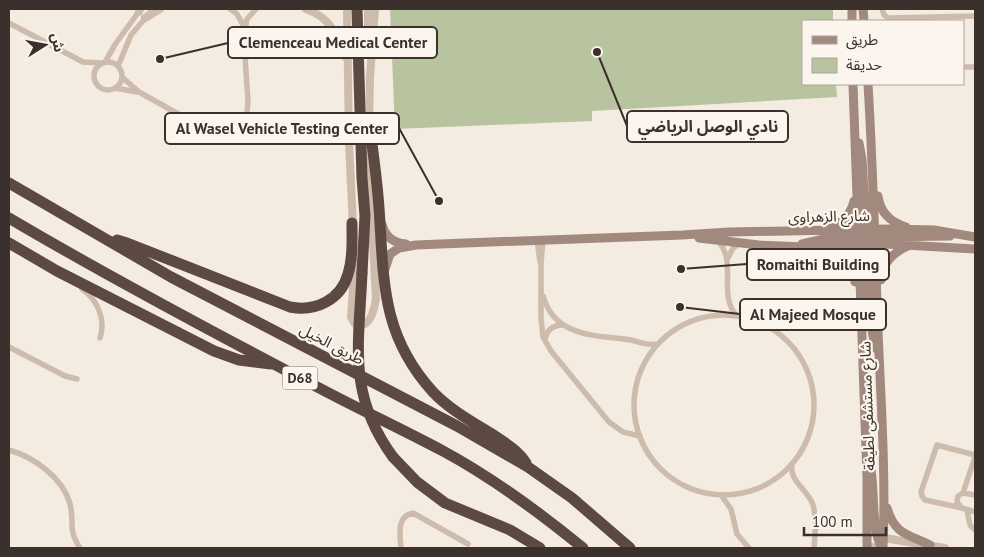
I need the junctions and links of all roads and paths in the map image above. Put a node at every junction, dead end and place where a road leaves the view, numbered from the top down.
1 (153, 9) edge
2 (160, 9) edge
3 (230, 9) edge
4 (256, 9) edge
5 (306, 9) edge
6 (347, 9) edge
7 (357, 9) edge
8 (368, 9) edge
9 (376, 9) edge
10 (882, 9) edge
11 (141, 12) edge
12 (975, 16) edge
13 (9, 23) edge
14 (244, 31) junction
15 (372, 59) junction
16 (83, 62) junction
17 (104, 63) junction
18 (348, 64) junction
19 (118, 66) junction
20 (966, 67) dead end
21 (975, 67) edge
22 (122, 77) junction
23 (95, 79) junction
24 (853, 85) edge
25 (868, 85) edge
26 (115, 88) junction
27 (139, 92) junction
28 (853, 118) junction
29 (369, 122) junction
30 (873, 175) junction
31 (9, 183) edge
32 (856, 188) junction
33 (379, 205) junction
34 (9, 218) edge
35 (352, 223) junction
36 (913, 229) junction
37 (822, 231) junction
38 (960, 234) junction
39 (682, 235) junction
40 (867, 237) junction
41 (975, 237) edge
42 (540, 239) junction
43 (108, 240) junction
44 (716, 240) junction
45 (9, 243) edge
46 (740, 243) junction
47 (416, 245) junction
48 (916, 245) junction
49 (795, 246) junction
50 (821, 247) junction
51 (975, 249) edge
52 (727, 260) junction
53 (57, 271) junction
54 (384, 280) junction
55 (542, 290) junction
56 (728, 301) junction
57 (877, 303) junction
58 (859, 304) junction
59 (718, 315) junction
60 (737, 316) junction
61 (563, 325) junction
62 (100, 338) dead end
63 (545, 342) junction
64 (658, 344) junction
65 (9, 347) edge
66 (880, 360) junction
67 (275, 364) junction
68 (77, 379) dead end
69 (640, 436) junction
70 (9, 450) edge
71 (975, 456) edge
72 (793, 463) junction
73 (528, 467) junction
74 (779, 477) junction
75 (795, 480) junction
76 (963, 493) junction
77 (740, 494) junction
78 (975, 495) edge
79 (721, 496) junction
80 (884, 499) junction
81 (731, 509) junction
82 (964, 509) junction
83 (975, 513) edge
84 (970, 522) junction
85 (975, 530) edge
86 (876, 537) junction
87 (468, 544) dead end
88 (930, 546) junction
89 (80, 548) edge
90 (402, 548) edge
91 (540, 548) edge
92 (583, 548) edge
93 (630, 548) edge
94 (749, 548) edge
95 (814, 548) edge
96 (870, 548) edge
97 (882, 548) edge
98 (945, 548) edge

1 - 11 street
2 - 11 street
3 - 14 street
4 - 14 street
5 - 18 street
6 - 18 street
7 - 91 highway, bridge
8 - 15 street
9 - 15 street
10 - 12 street
11 - 17 street
11 - 19 street
13 - 16 street
14 - 27 street
15 - 29 street
16 - 17 street
16 - 23 street
17 - 19 street
17 - 23 street
18 - 35 street
19 - 22 street
20 - 21 street
22 - 26 street
22 - 27 street
23 - 26 street
24 - 28 main road, شارع مستشفى لطيفة
25 - 30 main road, شارع مستشفى لطيفة
26 - 27 street
28 - 32 main road, شارع مستشفى لطيفة
28 - 40 main road
29 - 33 highway
29 - 35 street
30 - 36 main road
30 - 40 main road, شارع مستشفى لطيفة
31 - 43 highway, طريق الخيل / D68
32 - 37 main road
32 - 40 main road, شارع مستشفى لطيفة
33 - 47 main road, شارع الزهراوى
33 - 54 highway
34 - 67 highway, D68
35 - 43 highway
36 - 38 main road, شارع الزهراوى
36 - 40 main road, شارع الزهراوى
37 - 39 main road, شارع الزهراوى
37 - 40 main road, شارع الزهراوى
38 - 40 main road
38 - 41 main road, شارع الزهراوى
39 - 42 main road, شارع الزهراوى
39 - 44 main road, شارع الزهراوى
40 - 48 main road, شارع الزهراوى
40 - 49 main road
40 - 50 main road, شارع الزهراوى
40 - 57 main road, شارع مستشفى لطيفة
40 - 58 main road, شارع مستشفى لطيفة
40 - 66 main road
42 - 47 main road, شارع الزهراوى
42 - 55 street
43 - 73 highway, طريق الخيل / D68
44 - 46 main road, شارع الزهراوى
44 - 52 street
45 - 53 highway
46 - 49 main road, شارع الزهراوى
46 - 52 street
47 - 54 main road, شارع الزهراوى
48 - 51 main road, شارع الزهراوى
48 - 57 main road
49 - 50 main road, شارع الزهراوى
50 - 58 main road
52 - 56 street
53 - 62 street
53 - 67 highway
54 - 73 highway
55 - 61 street
55 - 63 street
56 - 59 street
56 - 60 street
57 - 66 main road, شارع مستشفى لطيفة
58 - 86 main road, شارع مستشفى لطيفة
59 - 60 street
59 - 64 street
60 - 72 street
61 - 63 street
61 - 64 street
63 - 69 street
64 - 69 street
65 - 68 street
66 - 80 main road, شارع مستشفى لطيفة
67 - 92 highway, D68
69 - 79 street
70 - 89 street
71 - 76 street
71 - 82 street
72 - 74 street
72 - 75 street
73 - 93 highway, طريق الخيل / D68
74 - 75 street
74 - 77 street
75 - 95 street
76 - 78 street
76 - 82 street
77 - 79 street
77 - 81 street
79 - 81 street
80 - 86 main road, شارع مستشفى لطيفة
80 - 88 main road
81 - 94 street
82 - 83 street
82 - 84 street
83 - 84 street
84 - 85 street
86 - 88 street
86 - 96 main road, شارع مستشفى لطيفة
86 - 97 main road, شارع مستشفى لطيفة
87 - 90 street
88 - 98 street

